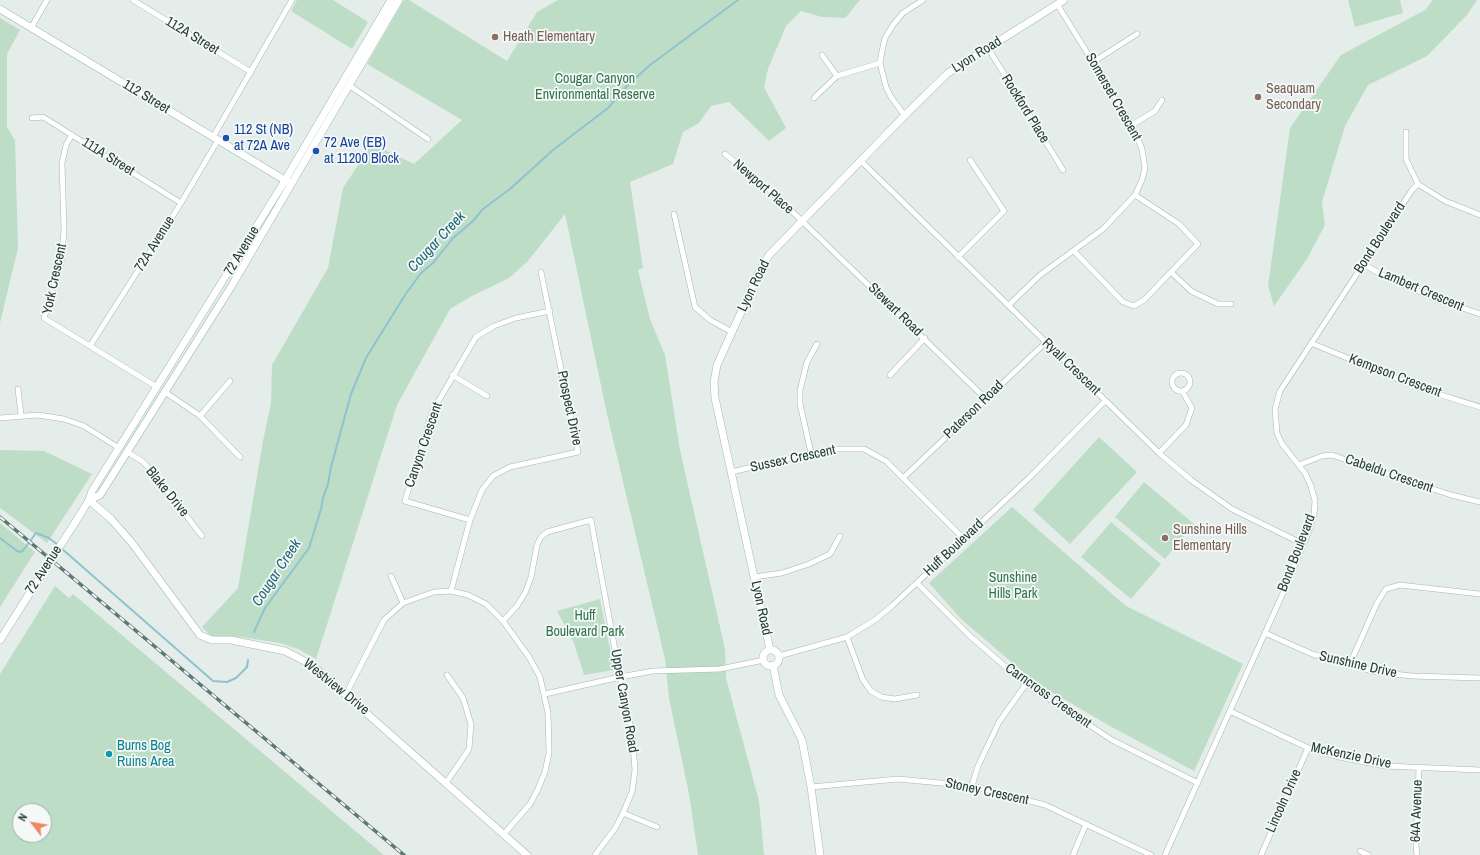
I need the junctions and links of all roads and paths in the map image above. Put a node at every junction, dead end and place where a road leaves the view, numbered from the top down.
1 (47, 0) edge
2 (133, 0) edge
3 (292, 0) edge
4 (392, 0) edge
5 (399, 0) edge
6 (923, 0) edge
7 (1064, 0) edge
8 (1057, 4) junction
9 (0, 9) edge
10 (31, 28) junction
11 (1137, 34) dead end
12 (988, 48) junction
13 (822, 55) dead end
14 (1093, 62) junction
15 (880, 63) junction
16 (251, 72) junction
17 (837, 76) junction
18 (350, 86) junction
19 (814, 98) dead end
20 (1162, 100) dead end
21 (905, 116) junction
22 (32, 118) dead end
23 (1132, 125) junction
24 (1406, 132) dead end
25 (72, 135) junction
26 (216, 139) junction
27 (428, 139) dead end
28 (725, 154) dead end
29 (970, 160) dead end
30 (861, 161) junction
31 (1063, 170) dead end
32 (285, 180) junction
33 (1418, 184) junction
34 (292, 185) junction
35 (1135, 195) junction
36 (182, 203) junction
37 (674, 214) dead end
38 (1480, 215) edge
39 (801, 222) junction
40 (1074, 252) junction
41 (958, 257) junction
42 (1363, 264) junction
43 (541, 272) dead end
44 (1171, 272) junction
45 (1231, 304) dead end
46 (1009, 305) junction
47 (550, 311) junction
48 (1480, 314) edge
49 (732, 332) junction
50 (925, 338) junction
51 (1046, 343) junction
52 (1312, 343) junction
53 (817, 344) dead end
54 (90, 346) junction
55 (452, 375) junction
56 (890, 375) dead end
57 (230, 381) dead end
58 (157, 387) junction
59 (18, 389) dead end
60 (1182, 391) dead end
61 (165, 392) junction
62 (487, 396) dead end
63 (986, 399) junction
64 (1106, 401) junction
65 (1480, 407) edge
66 (20, 415) junction
67 (200, 416) junction
68 (0, 418) edge
69 (119, 448) junction
70 (127, 452) junction
71 (811, 453) junction
72 (1159, 453) junction
73 (240, 457) dead end
74 (1299, 466) junction
75 (731, 472) junction
76 (903, 478) junction
77 (89, 500) junction
78 (1480, 502) edge
79 (470, 520) junction
80 (202, 536) dead end
81 (840, 536) dead end
82 (964, 539) junction
83 (1303, 544) junction
84 (391, 576) dead end
85 (754, 577) junction
86 (917, 583) junction
87 (452, 591) junction
88 (1480, 594) edge
89 (403, 603) junction
90 (503, 621) junction
91 (1265, 633) junction
92 (847, 637) junction
93 (0, 640) edge
94 (770, 650) junction
95 (779, 656) junction
96 (764, 660) junction
97 (773, 665) junction
98 (1349, 666) junction
99 (447, 675) dead end
100 (620, 676) junction
101 (1480, 678) edge
102 (1026, 684) junction
103 (346, 694) junction
104 (545, 694) junction
105 (917, 695) dead end
106 (1230, 711) junction
107 (1308, 748) junction
108 (1419, 768) junction
109 (1480, 770) edge
110 (446, 783) junction
111 (1198, 783) junction
112 (972, 786) junction
113 (811, 787) junction
114 (623, 813) junction
115 (1086, 824) junction
116 (657, 826) dead end
117 (504, 834) junction
118 (1360, 851) dead end
119 (527, 855) edge
120 (595, 855) edge
121 (820, 855) edge
122 (1073, 855) edge
123 (1151, 855) edge
124 (1165, 855) edge
125 (1260, 855) edge
126 (1368, 855) edge
127 (1417, 855) edge

1 - 10 street
2 - 16 street, 112A Street
3 - 16 street, 72A Avenue
4 - 32 street, 72 Avenue
5 - 18 street, 72 Avenue
6 - 15 street
7 - 8 street, Lyon Road
8 - 12 street, Lyon Road
8 - 14 street, Somerset Crescent
9 - 10 street, 112 Street
10 - 26 street, 112 Street
11 - 14 street
12 - 21 street, Lyon Road
12 - 31 street, Rockford Place
13 - 17 street
14 - 23 street, Somerset Crescent
15 - 17 street
15 - 21 street
16 - 26 street, 72A Avenue
17 - 19 street
18 - 27 street
18 - 34 street, 72 Avenue
20 - 23 street
21 - 30 street, Lyon Road
22 - 25 street, 111A Street
23 - 35 street, Somerset Crescent
24 - 33 street
25 - 36 street, 111A Street
25 - 54 street, York Crescent
26 - 32 street, 112 Street
26 - 36 street, 72A Avenue
28 - 39 street, Newport Place
29 - 41 street
30 - 39 street, Lyon Road
30 - 41 street, Ryall Crescent
32 - 34 street, 112 Street
32 - 58 street, 72 Avenue
33 - 38 street
33 - 42 street, Bond Boulevard
34 - 61 street, 72 Avenue
35 - 40 street, Somerset Crescent
35 - 44 street
36 - 54 street, 72A Avenue
37 - 49 street
39 - 49 street, Lyon Road
39 - 50 street, Stewart Road
40 - 44 street
40 - 46 street, Somerset Crescent
41 - 46 street, Ryall Crescent
42 - 48 street, Lambert Crescent
42 - 52 street, Bond Boulevard
43 - 47 street, Prospect Drive
44 - 45 street
46 - 51 street, Ryall Crescent
47 - 55 street, Canyon Crescent
47 - 79 street, Prospect Drive
49 - 75 street, Lyon Road
50 - 56 street
50 - 63 street, Stewart Road
51 - 63 street, Paterson Road
51 - 64 street, Ryall Crescent
52 - 65 street, Kempson Crescent
52 - 74 street, Bond Boulevard
53 - 71 street
54 - 58 street, York Crescent
55 - 62 street
55 - 79 street, Canyon Crescent
57 - 67 street
58 - 69 street, 72 Avenue
59 - 66 street
60 - 72 street
61 - 67 street
61 - 70 street, 72 Avenue
63 - 76 street, Paterson Road
64 - 72 street, Ryall Crescent
64 - 82 street, Huff Boulevard
66 - 68 street
66 - 69 street
67 - 73 street
69 - 77 street, 72 Avenue
70 - 77 street, 72 Avenue
70 - 80 street, Blake Drive
71 - 75 street, Sussex Crescent
71 - 76 street, Sussex Crescent
72 - 83 street, Ryall Crescent
74 - 78 street, Cabeldu Crescent
74 - 83 street, Bond Boulevard
75 - 85 street, Lyon Road
76 - 82 street, Sussex Crescent
77 - 93 street, 72 Avenue, bridge
77 - 103 street, Westview Drive
79 - 87 street, Prospect Drive
81 - 85 street
82 - 86 street, Huff Boulevard
83 - 91 street, Bond Boulevard
84 - 89 street
85 - 94 street, Lyon Road
86 - 92 street, Huff Boulevard
86 - 102 street, Carncross Crescent
87 - 89 street
87 - 90 street
88 - 98 street
89 - 103 street
90 - 100 street, Upper Canyon Road
90 - 104 street
91 - 98 street, Sunshine Drive
91 - 106 street, Bond Boulevard
92 - 95 street, Huff Boulevard
92 - 105 street
94 - 95 street
94 - 96 street
95 - 97 street
96 - 97 street
96 - 100 street
97 - 113 street
98 - 101 street, Sunshine Drive
99 - 110 street
100 - 104 street
100 - 114 street, Upper Canyon Road
102 - 111 street, Carncross Crescent
102 - 112 street
103 - 110 street, Westview Drive
104 - 117 street
106 - 107 street, McKenzie Drive
106 - 111 street, Bond Boulevard
107 - 108 street, McKenzie Drive
107 - 125 street, Lincoln Drive
108 - 109 street, McKenzie Drive
108 - 127 street, 64A Avenue
110 - 117 street, Westview Drive
111 - 124 street, Bond Boulevard
112 - 113 street, Stoney Crescent
112 - 115 street, Stoney Crescent
113 - 121 street
114 - 116 street
114 - 120 street, Upper Canyon Road
115 - 122 street
115 - 123 street, Stoney Crescent
117 - 119 street, Westview Drive
118 - 126 street

